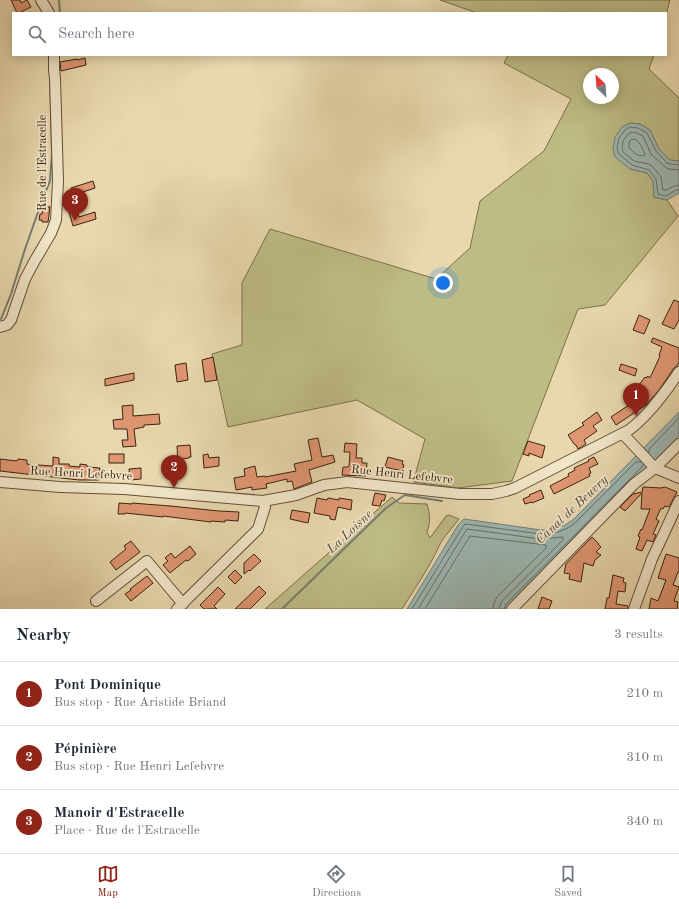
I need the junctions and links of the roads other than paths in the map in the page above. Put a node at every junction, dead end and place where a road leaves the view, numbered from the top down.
1 (41, 0) edge
2 (48, 12) edge
3 (54, 56) edge
4 (0, 327) edge
5 (679, 372) edge
6 (623, 434) junction
7 (679, 444) edge
8 (653, 466) junction
9 (679, 478) edge
10 (0, 482) edge
11 (263, 501) junction
12 (679, 501) edge
13 (96, 601) dead end
14 (180, 606) edge
15 (512, 609) edge
16 (634, 609) edge

1 - 2 street
3 - 4 street, Rue de l'Estracelle
5 - 6 street, Rue Henri Lefebvre
6 - 8 street
6 - 11 street, Rue Henri Lefebvre
7 - 8 street
8 - 9 street
8 - 15 street
10 - 11 street, Rue Henri Lefebvre
11 - 14 street
12 - 16 street
13 - 14 street

